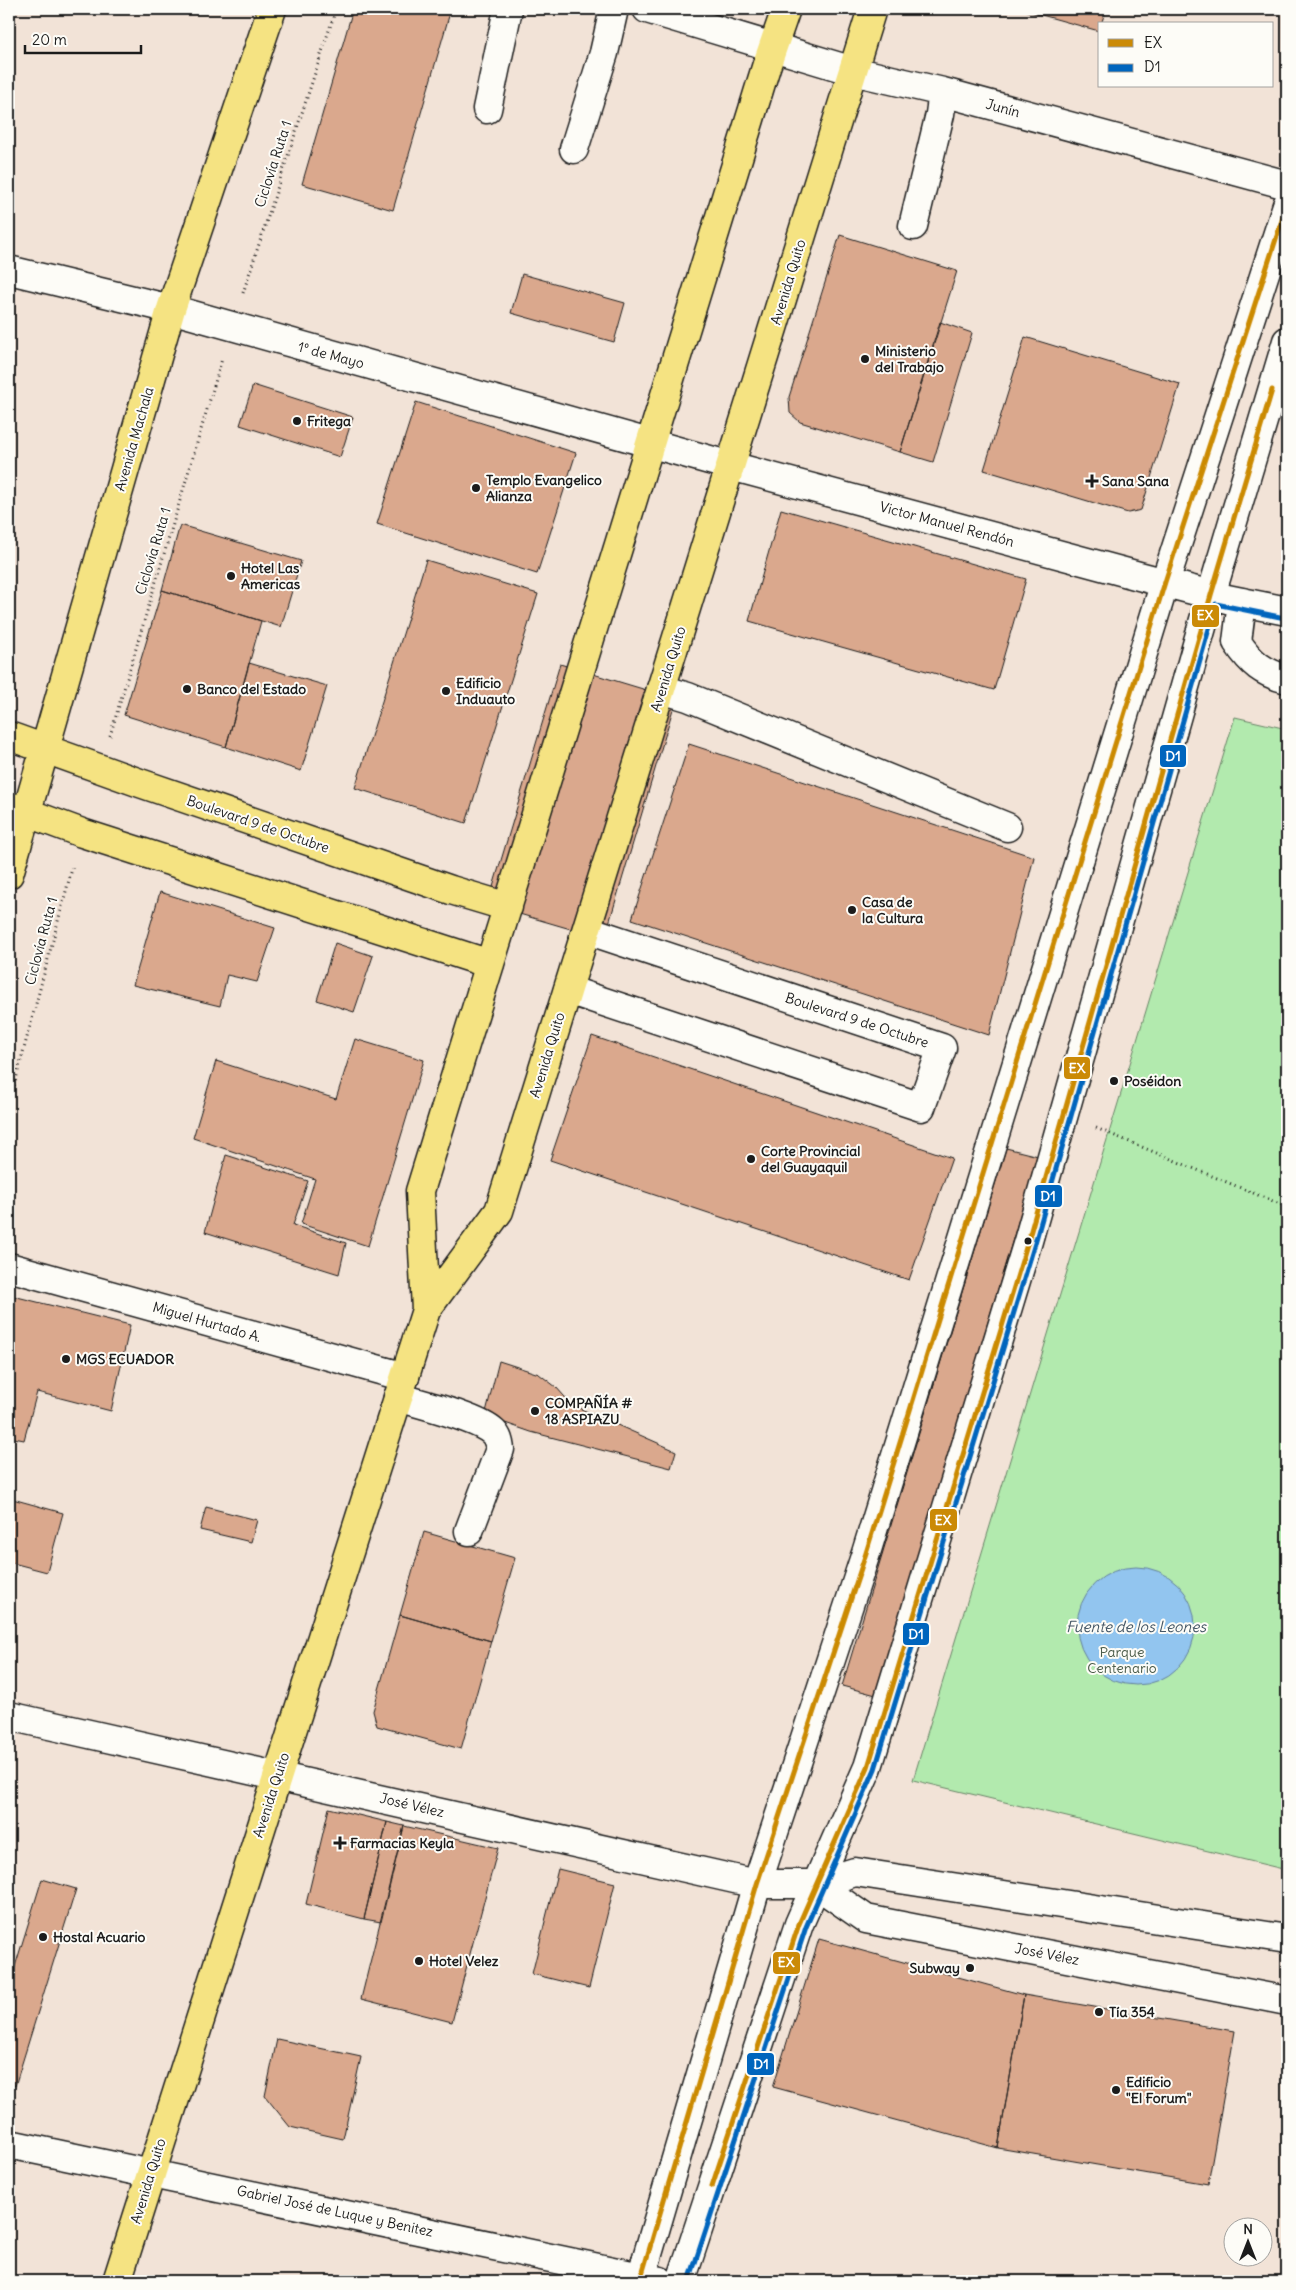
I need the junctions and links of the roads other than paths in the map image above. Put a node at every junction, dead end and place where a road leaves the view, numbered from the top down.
1 (272, 9) edge
2 (508, 9) edge
3 (614, 9) edge
4 (647, 9) edge
5 (786, 9) edge
6 (872, 9) edge
7 (774, 47) junction
8 (854, 71) junction
9 (943, 92) junction
10 (487, 109) dead end
11 (574, 149) dead end
12 (1287, 185) edge
13 (1287, 205) edge
14 (912, 226) dead end
15 (9, 270) edge
16 (171, 309) junction
17 (1287, 341) edge
18 (652, 443) junction
19 (731, 466) junction
20 (1164, 582) junction
21 (1211, 595) junction
22 (1242, 602) junction
23 (1287, 612) edge
24 (1287, 679) edge
25 (661, 689) junction
26 (9, 736) edge
27 (46, 748) junction
28 (9, 788) edge
29 (18, 809) edge
30 (1007, 827) dead end
31 (9, 874) edge
32 (508, 907) junction
33 (587, 930) junction
34 (490, 964) junction
35 (568, 990) junction
36 (9, 1267) edge
37 (426, 1310) junction
38 (402, 1387) junction
39 (469, 1531) dead end
40 (9, 1716) edge
41 (278, 1775) junction
42 (757, 1884) junction
43 (816, 1884) junction
44 (1287, 1940) edge
45 (1287, 2001) edge
46 (9, 2144) edge
47 (150, 2172) junction
48 (647, 2280) edge
49 (117, 2281) edge
50 (681, 2281) edge

1 - 16 main road, Avenida Machala
2 - 10 street
3 - 11 street
4 - 7 street, Junín
5 - 7 main road, Avenida Quito
6 - 8 main road, Avenida Quito
7 - 8 street, Junín
7 - 18 main road, Avenida Quito
8 - 9 street, Junín
8 - 19 main road, Avenida Quito
9 - 12 street, Junín
9 - 14 street
13 - 20 street
15 - 16 street, 1º de Mayo
16 - 18 street, 1º de Mayo
16 - 27 main road, Avenida Machala
17 - 21 street
18 - 19 street, Victor Manuel Rendón
18 - 32 main road, Avenida Quito
19 - 20 street, Victor Manuel Rendón
19 - 25 main road, Avenida Quito
20 - 21 street, Victor Manuel Rendón
20 - 42 street
21 - 22 street, Victor Manuel Rendón
21 - 43 street
22 - 23 street, Victor Manuel Rendón
22 - 24 street
25 - 30 street
25 - 33 main road, Avenida Quito
26 - 27 main road, Boulevard 9 de Octubre
27 - 29 main road, Avenida Machala
27 - 32 main road, Boulevard 9 de Octubre
28 - 29 main road
29 - 31 main road, Avenida Machala
29 - 34 main road
32 - 34 main road, Avenida Quito
33 - 35 main road, Avenida Quito
33 - 35 street, Boulevard 9 de Octubre
34 - 37 main road, Avenida Quito
35 - 37 main road, Avenida Quito
36 - 38 street, Miguel Hurtado A.
37 - 38 main road, Avenida Quito
38 - 39 street, Miguel Hurtado A.
38 - 41 main road, Avenida Quito
40 - 41 street, José Vélez
41 - 42 street, José Vélez
41 - 47 main road, Avenida Quito
42 - 43 street, José Vélez
42 - 48 street
43 - 44 street, José Vélez
43 - 45 street, José Vélez
43 - 50 street
46 - 47 street, Gabriel José de Luque y Benitez
47 - 48 street, Gabriel José de Luque y Benitez
47 - 49 main road, Avenida Quito

